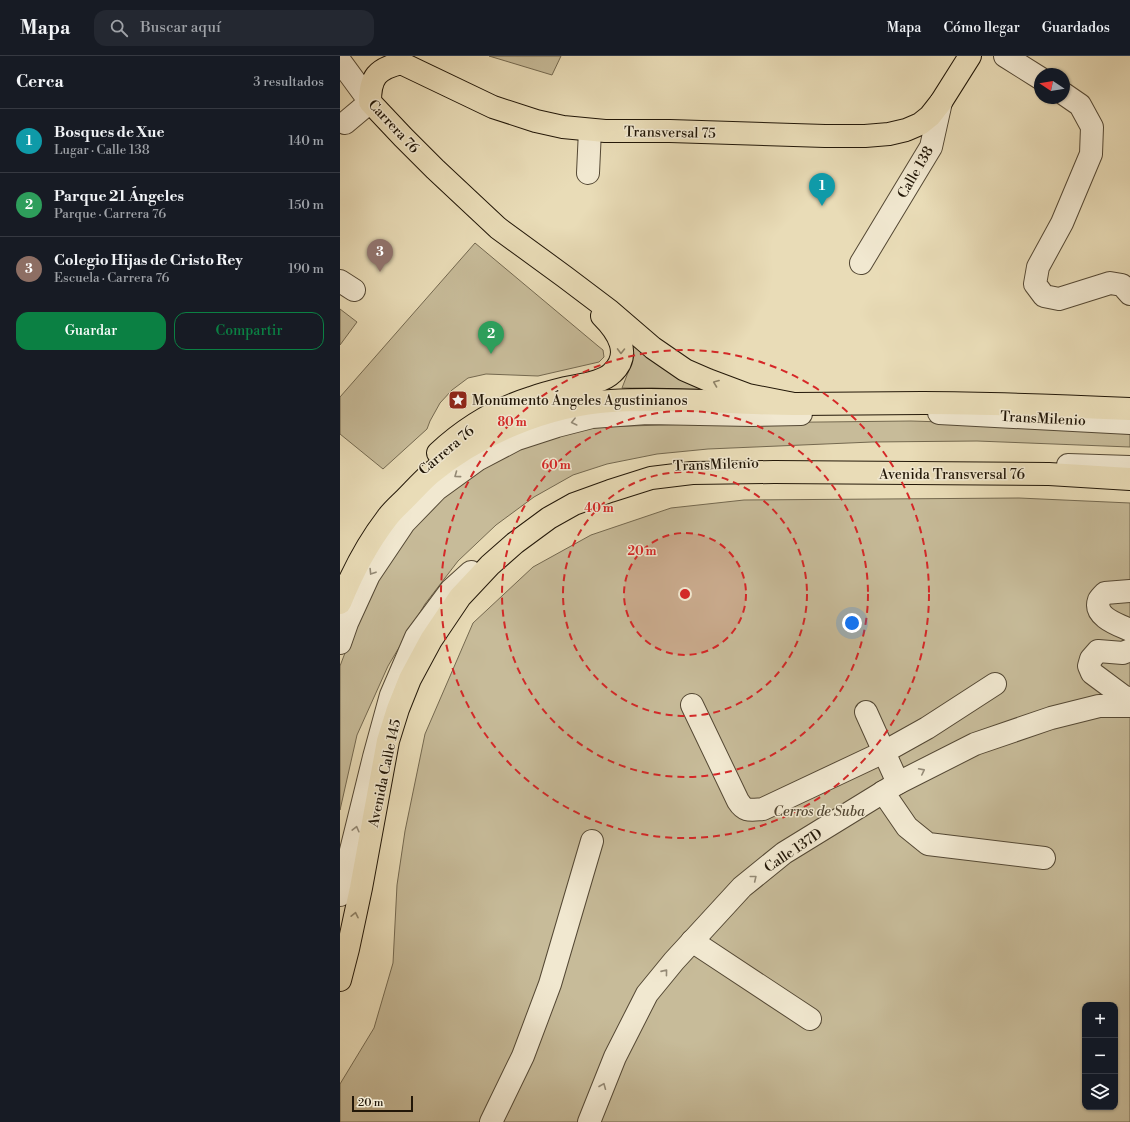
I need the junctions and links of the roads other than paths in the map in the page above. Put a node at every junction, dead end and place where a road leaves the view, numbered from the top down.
1 (970, 56) edge
2 (1005, 56) edge
3 (395, 60) edge
4 (340, 61) edge
5 (1034, 74) edge
6 (1070, 98) edge
7 (370, 102) junction
8 (942, 102) junction
9 (345, 123) dead end
10 (590, 130) junction
11 (588, 173) dead end
12 (860, 263) dead end
13 (565, 277) junction
14 (1130, 294) edge
15 (794, 404) junction
16 (1130, 409) edge
17 (1130, 423) edge
18 (1130, 467) edge
19 (774, 472) joint
20 (1130, 479) edge
21 (388, 517) junction
22 (1130, 592) edge
23 (340, 603) edge
24 (1130, 630) edge
25 (340, 643) edge
26 (1130, 650) edge
27 (995, 684) dead end
28 (1130, 699) edge
29 (692, 705) dead end
30 (1130, 706) edge
31 (866, 712) dead end
32 (884, 752) junction
33 (890, 788) junction
34 (592, 841) dead end
35 (1044, 858) dead end
36 (340, 894) edge
37 (692, 942) junction
38 (340, 980) edge
39 (810, 1019) dead end
40 (491, 1122) edge
41 (589, 1122) edge

1 - 8 main road, Calle 138
2 - 5 street
3 - 7 main road, Transversal 75
3 - 10 main road, Transversal 75
4 - 7 street, Carrera 76
6 - 14 street
7 - 9 street
7 - 13 main road, Carrera 76
8 - 10 main road, Transversal 75
8 - 12 street, Calle 138
10 - 11 street
15 -> 13 main road, Carrera 76
13 -> 21 main road, Carrera 76
15 - 16 main road
15 - 21 main road
17 -> 25 street, TransMilenio
36 -> 18 street, TransMilenio
19 - 20 main road, Avenida Transversal 76
38 -> 19 main road, Avenida Calle 145
21 - 23 main road
22 - 24 street
26 - 28 street
27 - 32 street
29 - 32 street
33 -> 30 street, Calle 137D
31 - 32 street
32 - 33 street
33 - 35 street
37 -> 33 street, Calle 137D
34 - 40 street
37 - 39 street
41 -> 37 street, Calle 137D

